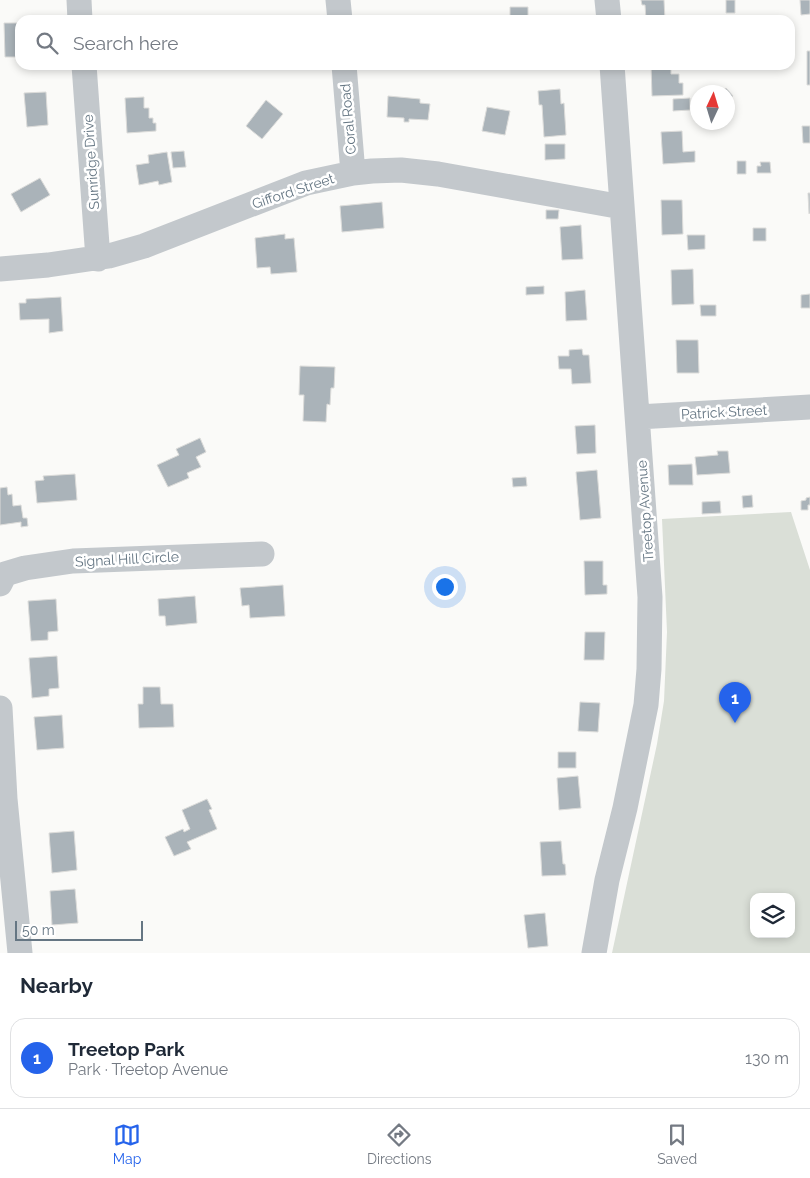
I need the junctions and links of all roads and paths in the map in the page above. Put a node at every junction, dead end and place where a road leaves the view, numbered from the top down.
1 (78, 0) edge
2 (338, 0) edge
3 (607, 0) edge
4 (80, 15) edge
5 (340, 15) edge
6 (608, 15) edge
7 (84, 70) edge
8 (344, 70) edge
9 (612, 70) edge
10 (353, 173) junction
11 (622, 207) junction
12 (98, 259) junction
13 (0, 268) edge
14 (810, 407) edge
15 (638, 417) junction
16 (262, 554) dead end
17 (0, 584) edge
18 (0, 708) edge
19 (20, 953) edge
20 (594, 953) edge

1 - 4 street
2 - 5 street
3 - 6 street
7 - 12 street, Sunridge Drive
8 - 10 street, Coral Road
9 - 11 street, Treetop Avenue
10 - 11 street, Gifford Street
10 - 12 street, Gifford Street
11 - 15 street, Treetop Avenue
12 - 13 street, Gifford Street
14 - 15 street, Patrick Street
15 - 20 street, Treetop Avenue
16 - 17 street, Signal Hill Circle
18 - 19 street

